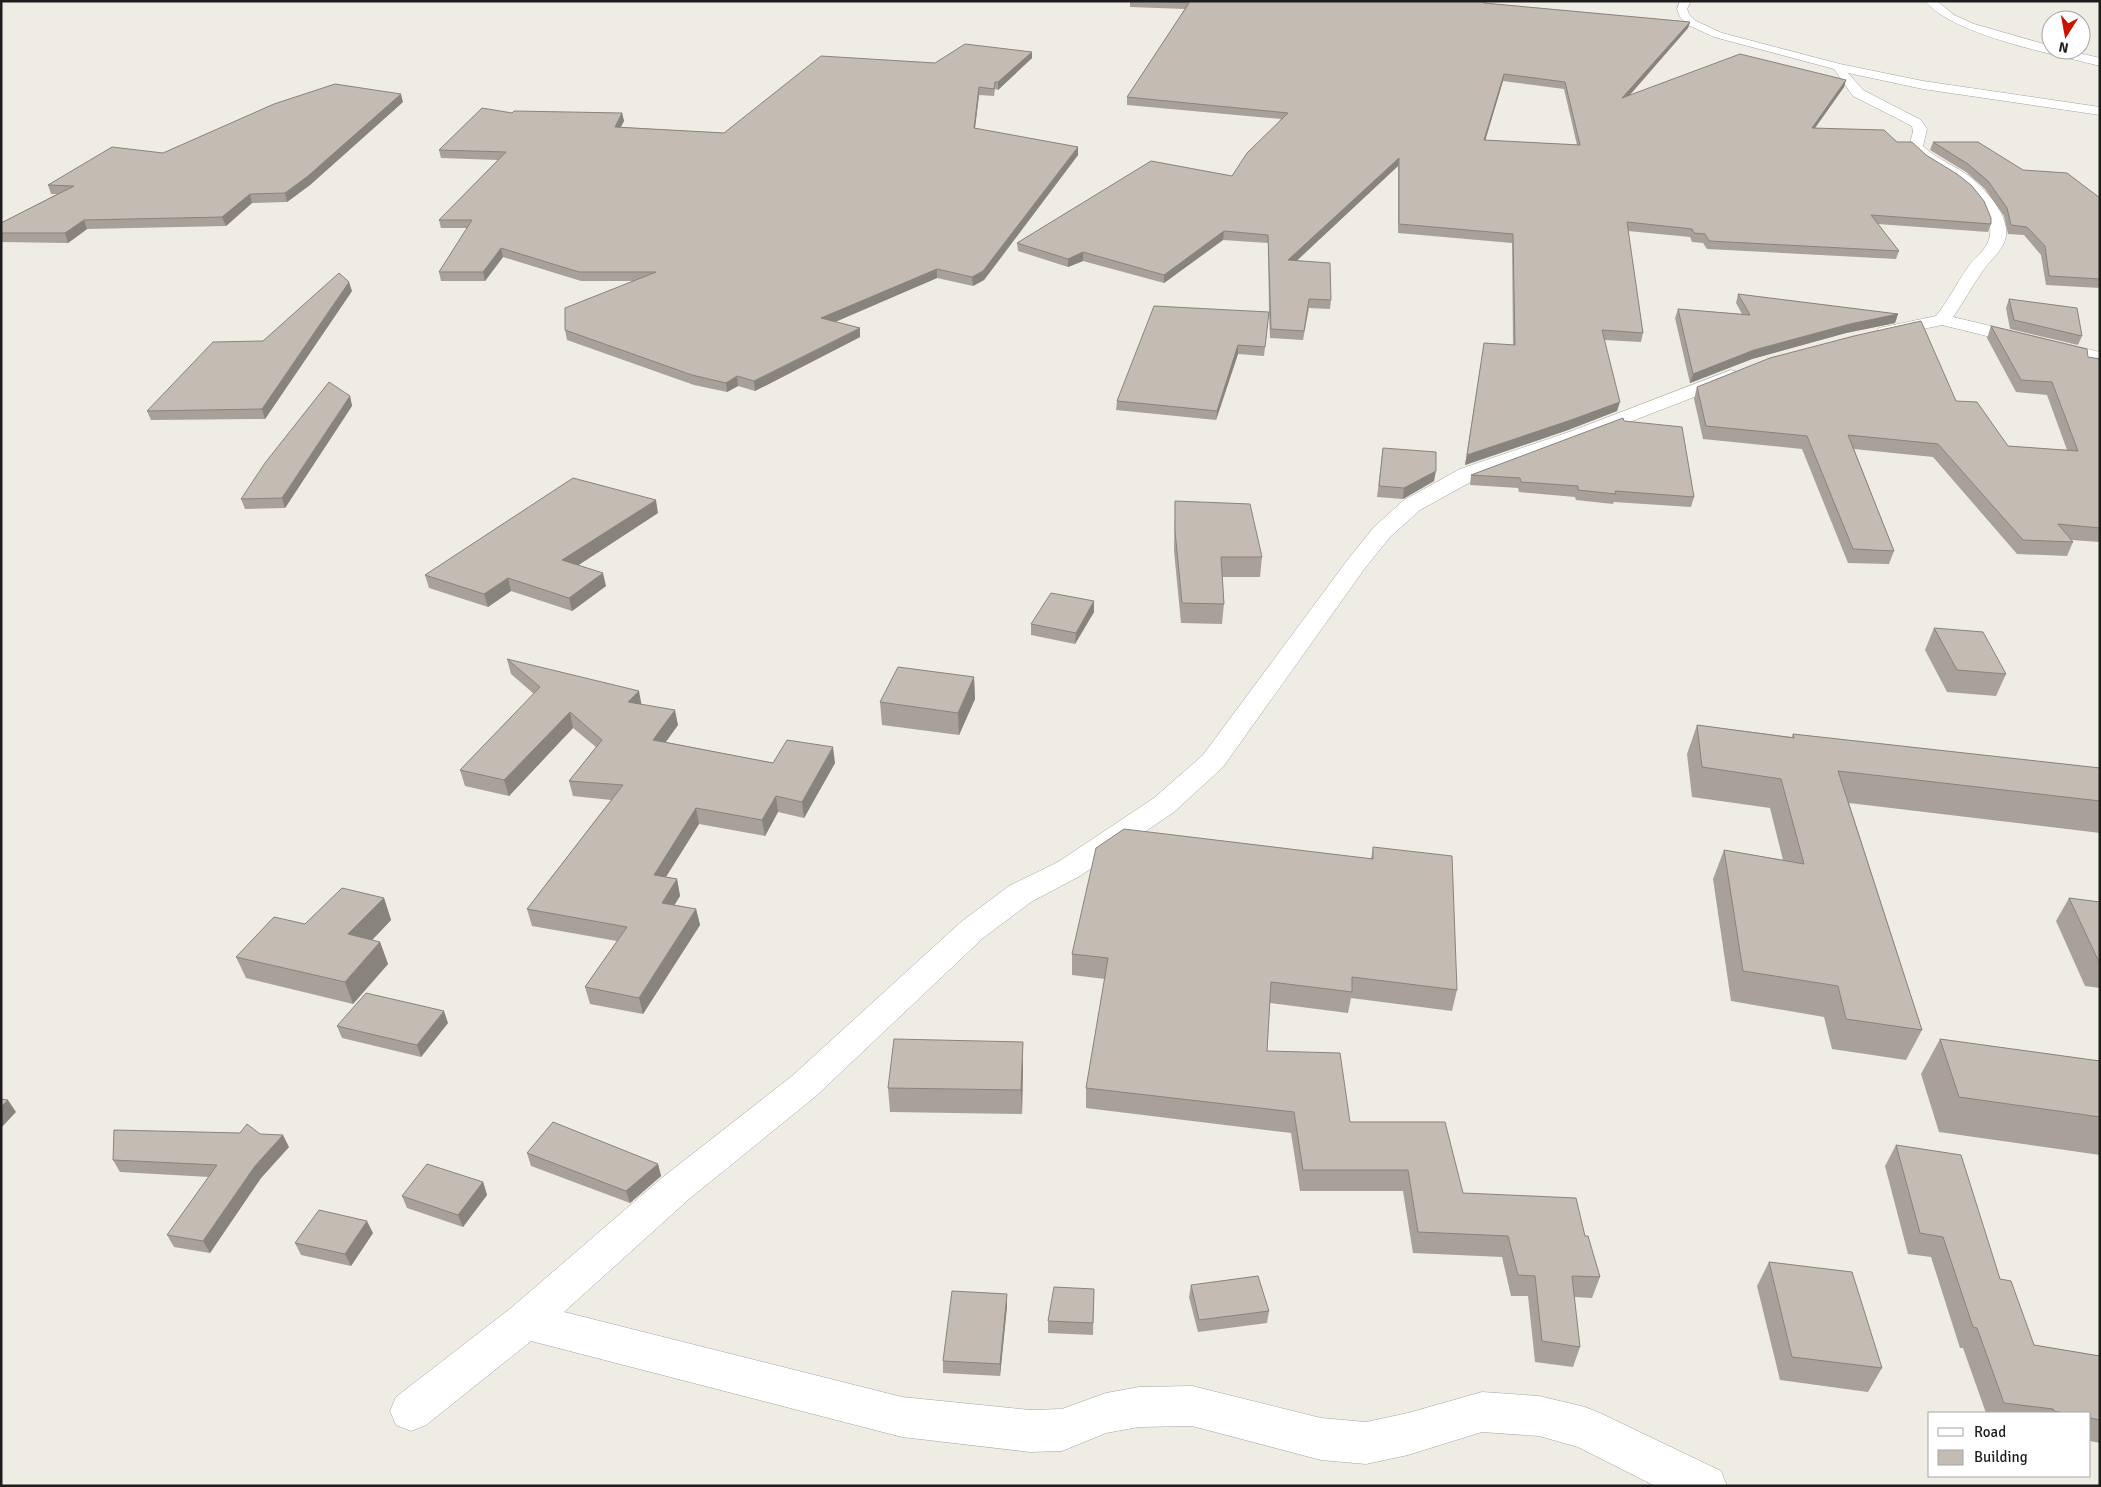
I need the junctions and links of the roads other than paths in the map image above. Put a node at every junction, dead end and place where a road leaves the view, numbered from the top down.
1 (1686, 1) edge
2 (1930, 1) edge
3 (2100, 62) edge
4 (1839, 67) junction
5 (2100, 111) edge
6 (1942, 320) junction
7 (1864, 337) edge
8 (2100, 358) edge
9 (1750, 369) edge
10 (525, 1321) junction
11 (411, 1410) dead end
12 (1705, 1486) edge

1 - 4 street
2 - 3 street
4 - 5 street
4 - 6 street
6 - 7 street
6 - 8 street
9 - 10 street
10 - 11 street
10 - 12 street

